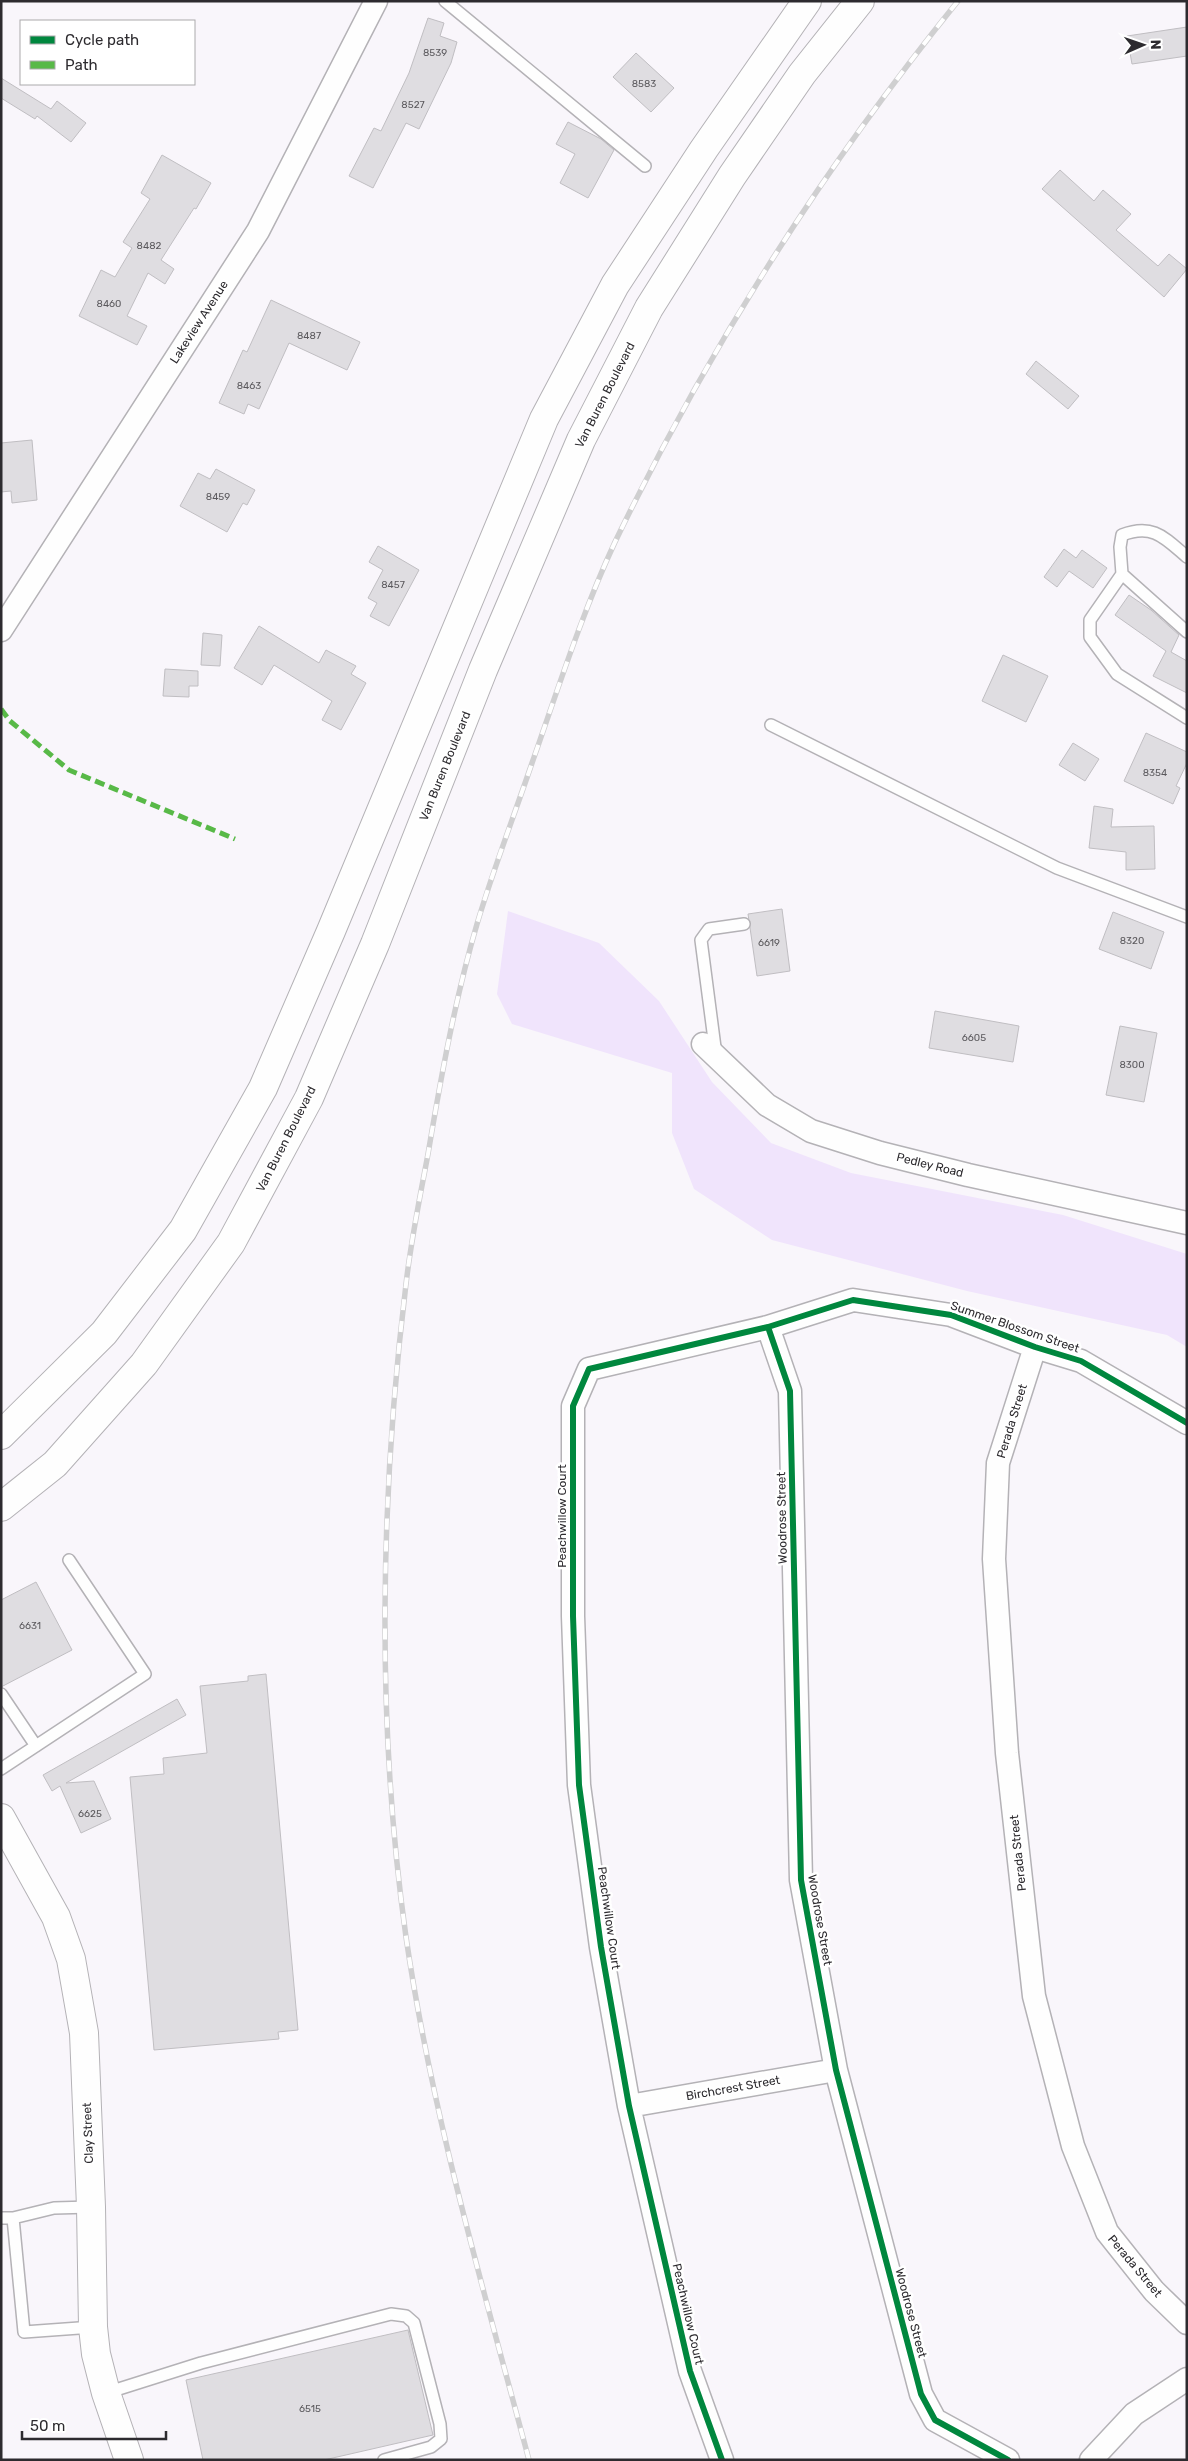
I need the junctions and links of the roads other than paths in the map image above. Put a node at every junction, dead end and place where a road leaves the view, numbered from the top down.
1 (376, 1) edge
2 (446, 1) edge
3 (807, 1) edge
4 (860, 1) edge
5 (644, 166) dead end
6 (1187, 557) edge
7 (1122, 574) junction
8 (1, 630) edge
9 (1187, 632) edge
10 (1187, 718) edge
11 (771, 726) dead end
12 (1187, 918) edge
13 (744, 924) dead end
14 (709, 1050) joint
15 (1187, 1223) edge
16 (768, 1328) junction
17 (1034, 1347) junction
18 (589, 1369) joint
19 (1187, 1423) edge
20 (1, 1435) edge
21 (1, 1507) edge
22 (69, 1560) dead end
23 (1, 1694) edge
24 (36, 1746) junction
25 (1, 1769) edge
26 (1, 1818) edge
27 (836, 2070) junction
28 (629, 2106) junction
29 (91, 2207) junction
30 (7, 2218) edge
31 (1187, 2323) edge
32 (93, 2327) junction
33 (1187, 2380) edge
34 (106, 2393) junction
35 (129, 2460) edge
36 (384, 2460) edge
37 (722, 2460) edge
38 (1008, 2460) edge
39 (1091, 2460) edge

1 - 8 street, Lakeview Avenue
2 - 5 lane
3 - 20 main road
4 - 21 main road, Van Buren Boulevard
6 - 7 lane
7 - 9 lane
7 - 10 lane
11 - 12 lane
13 - 14 lane
14 - 15 street, Pedley Road
16 - 17 street, Summer Blossom Street
16 - 18 street, Summer Blossom Street
16 - 27 street, Woodrose Street
17 - 19 street, Summer Blossom Street
17 - 31 street, Perada Street
18 - 28 street, Peachwillow Court
22 - 24 lane
23 - 24 lane
24 - 25 lane
26 - 29 main road, Clay Street
27 - 28 street, Birchcrest Street
27 - 38 street, Woodrose Street
28 - 37 street, Peachwillow Court
29 - 30 lane
29 - 32 main road, Clay Street
30 - 32 lane
32 - 34 main road, Clay Street
33 - 39 street
34 - 35 main road, Clay Street
34 - 36 lane

